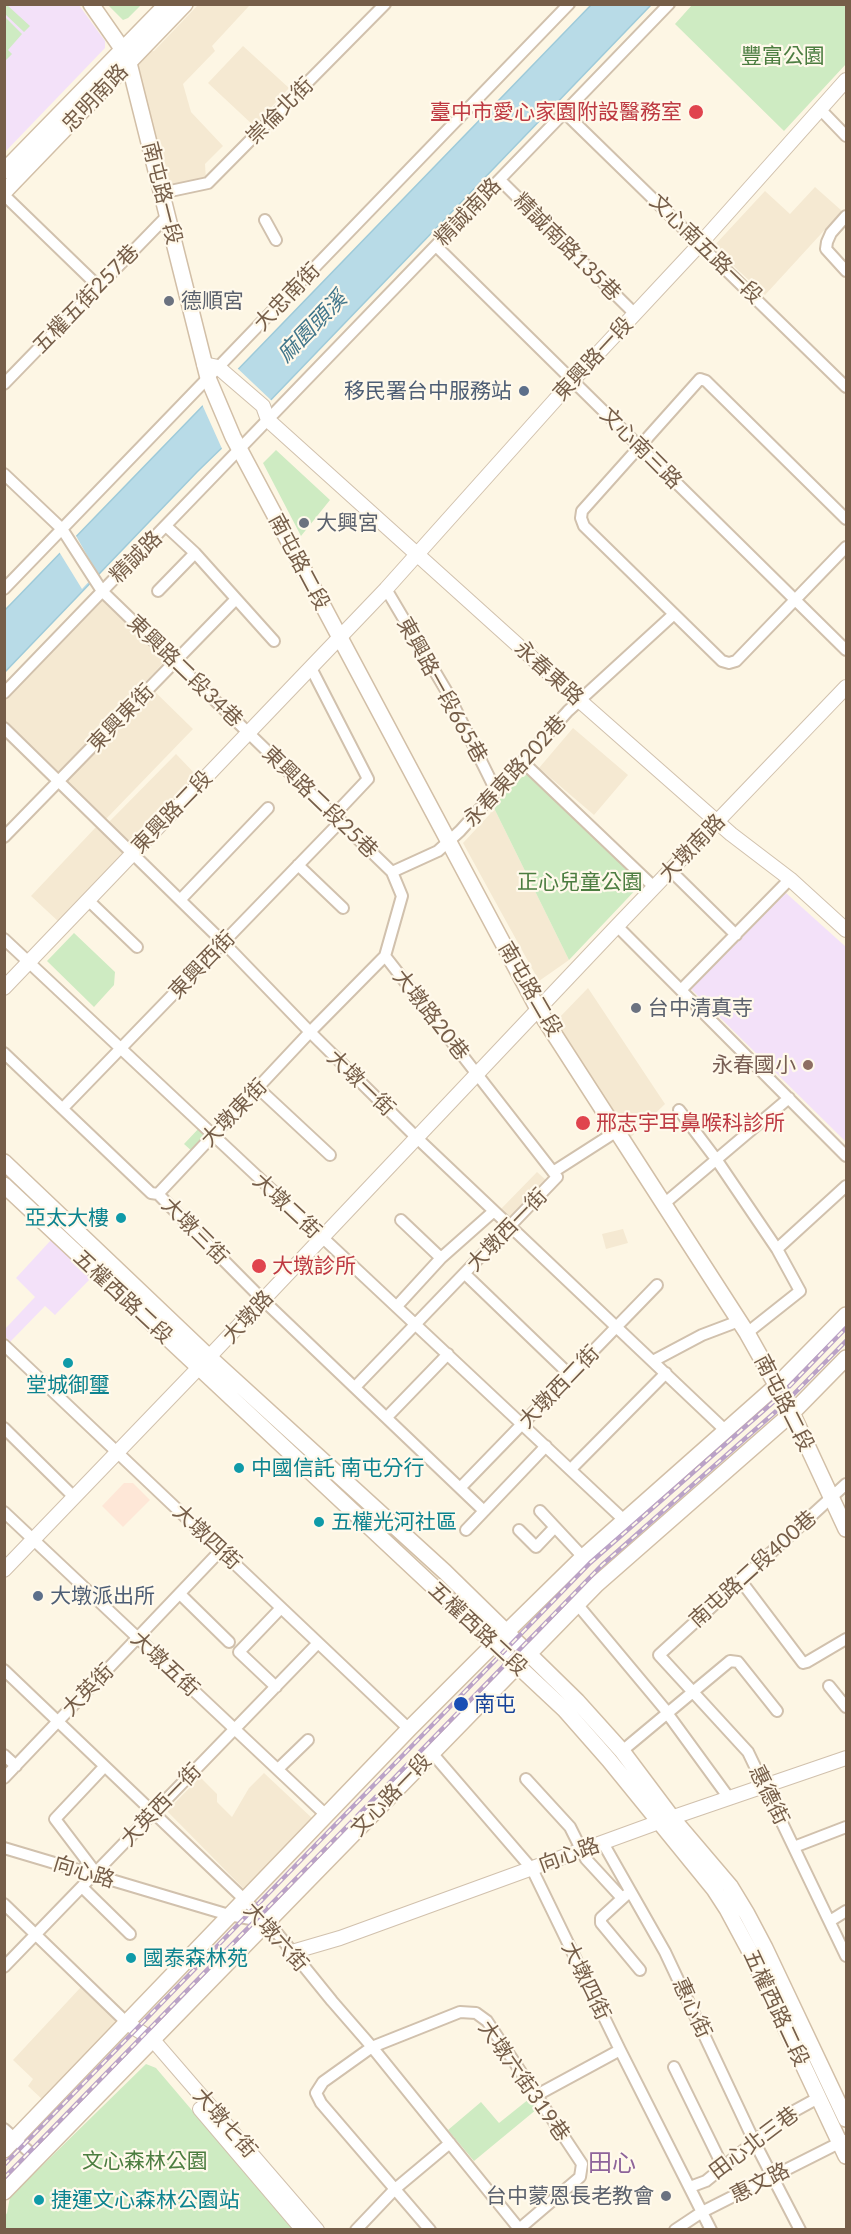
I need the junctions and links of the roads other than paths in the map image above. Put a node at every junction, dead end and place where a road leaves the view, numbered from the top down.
1 (91, 4) edge
2 (167, 4) edge
3 (185, 4) edge
4 (385, 4) edge
5 (569, 4) edge
6 (669, 4) edge
7 (126, 56) junction
8 (846, 80) edge
9 (820, 110) junction
10 (565, 112) junction
11 (846, 136) edge
12 (4, 171) edge
13 (500, 180) junction
14 (4, 193) edge
15 (161, 193) junction
16 (168, 215) junction
17 (846, 216) edge
18 (265, 220) dead end
19 (276, 240) dead end
20 (700, 243) junction
21 (436, 246) junction
22 (846, 271) edge
23 (98, 286) junction
24 (635, 314) junction
25 (214, 375) junction
26 (573, 380) junction
27 (4, 384) edge
28 (846, 387) edge
29 (268, 420) junction
30 (237, 444) junction
31 (639, 446) junction
32 (4, 474) edge
33 (846, 519) edge
34 (166, 526) junction
35 (65, 533) junction
36 (846, 547) edge
37 (195, 553) junction
38 (417, 554) junction
39 (100, 587) junction
40 (4, 589) edge
41 (386, 589) junction
42 (158, 591) dead end
43 (236, 599) junction
44 (796, 600) junction
45 (674, 614) junction
46 (339, 637) junction
47 (274, 641) dead end
48 (846, 650) edge
49 (175, 662) junction
50 (311, 668) junction
51 (846, 687) edge
52 (4, 693) edge
53 (580, 701) junction
54 (4, 728) edge
55 (248, 733) junction
56 (523, 762) junction
57 (59, 781) junction
58 (496, 791) junction
59 (268, 808) dead end
60 (338, 818) junction
61 (718, 821) junction
62 (4, 837) edge
63 (449, 841) junction
64 (132, 853) junction
65 (298, 865) junction
66 (670, 870) junction
67 (392, 872) junction
68 (790, 879) junction
69 (654, 887) junction
70 (88, 900) junction
71 (180, 900) junction
72 (343, 908) dead end
73 (616, 926) junction
74 (846, 930) edge
75 (736, 934) junction
76 (4, 939) edge
77 (224, 942) junction
78 (137, 947) dead end
79 (385, 956) junction
80 (29, 962) junction
81 (4, 988) edge
82 (681, 990) junction
83 (538, 1009) junction
84 (310, 1032) junction
85 (121, 1048) junction
86 (4, 1053) edge
87 (477, 1074) junction
88 (258, 1088) junction
89 (789, 1098) junction
90 (63, 1108) junction
91 (679, 1110) dead end
92 (617, 1131) junction
93 (212, 1136) junction
94 (417, 1138) junction
95 (330, 1155) dead end
96 (846, 1156) edge
97 (716, 1159) junction
98 (4, 1162) edge
99 (553, 1172) junction
100 (4, 1185) edge
101 (846, 1186) edge
102 (158, 1194) junction
103 (665, 1203) junction
104 (494, 1211) junction
105 (401, 1220) dead end
106 (510, 1226) junction
107 (320, 1238) junction
108 (777, 1249) junction
109 (441, 1258) junction
110 (465, 1274) junction
111 (657, 1285) dead end
112 (263, 1300) junction
113 (397, 1306) junction
114 (846, 1315) edge
115 (416, 1324) junction
116 (617, 1326) junction
117 (743, 1327) junction
118 (4, 1345) edge
119 (448, 1354) junction
120 (846, 1359) edge
121 (653, 1361) junction
122 (204, 1363) junction
123 (666, 1373) junction
124 (570, 1375) junction
125 (356, 1386) junction
126 (776, 1386) junction
127 (792, 1413) junction
128 (387, 1417) junction
129 (523, 1424) junction
130 (4, 1428) edge
131 (725, 1430) junction
132 (546, 1446) junction
133 (117, 1452) junction
134 (571, 1469) junction
135 (846, 1484) edge
136 (460, 1488) junction
137 (74, 1497) junction
138 (831, 1498) junction
139 (484, 1511) junction
140 (4, 1512) edge
141 (540, 1512) dead end
142 (624, 1520) junction
143 (555, 1527) junction
144 (846, 1529) edge
145 (466, 1530) dead end
146 (519, 1530) dead end
147 (33, 1539) junction
148 (221, 1550) junction
149 (583, 1557) junction
150 (4, 1570) edge
151 (741, 1581) junction
152 (180, 1594) junction
153 (577, 1604) junction
154 (282, 1608) junction
155 (507, 1632) junction
156 (138, 1638) junction
157 (846, 1640) edge
158 (229, 1642) dead end
159 (318, 1643) junction
160 (494, 1644) junction
161 (529, 1653) junction
162 (659, 1655) joint
163 (517, 1665) junction
164 (4, 1670) edge
165 (829, 1686) dead end
166 (276, 1688) junction
167 (694, 1692) junction
168 (846, 1707) edge
169 (777, 1711) dead end
170 (668, 1713) junction
171 (58, 1722) junction
172 (235, 1729) junction
173 (409, 1729) junction
174 (308, 1740) dead end
175 (622, 1751) junction
176 (432, 1753) junction
177 (4, 1755) edge
178 (846, 1758) edge
179 (16, 1766) junction
180 (104, 1767) junction
181 (278, 1769) junction
182 (4, 1778) edge
183 (526, 1779) dead end
184 (764, 1785) junction
185 (729, 1798) junction
186 (153, 1814) junction
187 (326, 1815) junction
188 (666, 1821) junction
189 (846, 1827) edge
190 (603, 1843) junction
191 (794, 1847) junction
192 (4, 1848) edge
193 (582, 1851) junction
194 (532, 1869) junction
195 (95, 1874) junction
196 (82, 1887) junction
197 (626, 1895) junction
198 (244, 1901) junction
199 (4, 1905) edge
200 (846, 1911) edge
201 (229, 1915) junction
202 (830, 1921) junction
203 (268, 1922) junction
204 (130, 1934) dead end
205 (36, 1935) junction
206 (292, 1952) junction
207 (846, 1956) edge
208 (4, 1967) edge
209 (640, 1970) dead end
210 (127, 2022) junction
211 (150, 2043) junction
212 (372, 2047) junction
213 (620, 2050) junction
214 (674, 2067) dead end
215 (537, 2095) junction
216 (818, 2098) junction
217 (846, 2119) edge
218 (8, 2139) edge
219 (754, 2141) junction
220 (450, 2143) junction
221 (844, 2146) edge
222 (37, 2159) junction
223 (723, 2167) junction
224 (772, 2177) junction
225 (690, 2187) junction
226 (395, 2189) junction
227 (4, 2192) edge
228 (702, 2212) junction
229 (303, 2229) edge
230 (317, 2229) edge
231 (356, 2229) edge
232 (430, 2229) edge
233 (519, 2229) edge
234 (675, 2229) edge
235 (711, 2229) edge
236 (800, 2229) edge

1 - 7 main road, 南屯路一段
2 - 7 main road, 忠明南路
3 - 7 main road, 忠明南路
4 - 15 street, 崇倫北街
5 - 25 street, 大忠南街
6 - 10 street, 精誠南路
7 - 12 main road, 忠明南路
7 - 14 main road, 忠明南路
7 - 15 main road, 南屯路一段
8 - 9 street, 東興路一段
9 - 11 street
9 - 20 street, 東興路一段
10 - 13 street, 精誠南路
10 - 20 street, 文心南五路一段
13 - 21 street, 精誠南路
13 - 24 street, 精誠南路135巷
14 - 23 street
15 - 16 main road, 南屯路一段
16 - 23 street, 五權五街257巷
16 - 25 main road, 南屯路一段
17 - 22 street
18 - 19 street
20 - 24 street, 東興路一段
20 - 28 street, 文心南五路一段
21 - 26 street, 文心南三路
21 - 29 street, 精誠南路
23 - 27 street, 五權五街257巷
24 - 26 street, 東興路一段
25 - 29 street, 永春東路
25 - 30 main road, 南屯路一段
25 - 35 street, 大忠南街
26 - 31 street, 文心南三路
26 - 38 street, 東興路一段
29 - 30 street, 精誠路
29 - 38 street, 永春東路
30 - 34 street, 精誠路
30 - 46 main road, 南屯路二段
31 - 33 street
31 - 44 street, 文心南三路
31 - 45 street
32 - 35 street, 東興路二段34巷
34 - 37 street
34 - 39 street, 精誠路
35 - 39 street, 東興路二段34巷
35 - 40 street, 大忠南街
36 - 44 street
37 - 42 street
37 - 43 street
38 - 41 street, 東興路一段
38 - 53 street, 永春東路
39 - 49 street, 東興路二段34巷
39 - 52 street, 精誠路
41 - 46 street, 東興路一段
41 - 58 street, 東興路一段665巷
43 - 47 street
43 - 49 street, 東興東街
44 - 45 street
44 - 48 street, 文心南三路
45 - 53 street, 永春東路202巷
46 - 50 street, 東興路二段
46 - 63 main road, 南屯路二段
49 - 55 street, 東興路二段34巷
49 - 57 street, 東興東街
50 - 55 street, 東興路二段
50 - 60 street, 東興西街
51 - 61 street, 大墩南路
53 - 56 street, 永春東路202巷
53 - 61 street, 永春東路
54 - 57 street, 大墩一街
55 - 60 street, 東興路二段25巷
55 - 64 street, 東興路二段
56 - 58 street, 永春東路202巷
56 - 69 street
57 - 62 street, 東興東街
57 - 64 street, 大墩一街
58 - 63 street, 永春東路202巷
59 - 71 street
60 - 65 street, 東興西街
60 - 67 street, 東興路二段25巷
61 - 66 street, 大墩南路
61 - 68 street, 永春東路
63 - 67 street, 永春東路202巷
63 - 83 main road, 南屯路二段
64 - 70 street, 東興路二段
64 - 71 street, 大墩一街
65 - 72 street
65 - 77 street, 東興西街
66 - 69 street, 大墩南路
66 - 75 street
67 - 79 street
68 - 74 street, 永春東路
68 - 75 street
69 - 73 street, 大墩南路
70 - 78 street
70 - 80 street, 東興路二段
71 - 77 street, 大墩一街
73 - 82 street
73 - 83 street, 大墩南路
75 - 82 street
76 - 80 street, 大墩二街
77 - 84 street, 大墩一街
77 - 85 street, 東興西街
79 - 84 street, 大墩東街
79 - 87 street, 大墩路20巷
80 - 81 street, 東興路二段
80 - 85 street, 大墩二街
82 - 89 street
83 - 87 street, 大墩路
83 - 92 main road, 南屯路二段
84 - 88 street, 大墩東街
84 - 94 street, 大墩一街
85 - 90 street, 東興西街
85 - 93 street, 大墩二街
86 - 90 street, 大墩三街
87 - 94 street, 大墩路
87 - 99 street, 大墩西一街
88 - 93 street, 大墩東街
88 - 95 street
89 - 96 street
89 - 97 street
90 - 102 street, 大墩三街
91 - 97 street
92 - 99 street
92 - 103 main road, 南屯路二段
93 - 102 street, 大墩東街
93 - 107 street, 大墩二街
94 - 104 street, 大墩一街
94 - 107 street, 大墩路
97 - 103 street
97 - 108 street
98 - 122 main road, 五權西路二段
99 - 106 street, 大墩西一街
100 - 122 main road, 五權西路二段
101 - 108 street
102 - 112 street, 大墩三街
103 - 117 main road, 南屯路二段
104 - 106 street, 大墩一街
104 - 109 street
105 - 109 street
106 - 110 street, 大墩西一街
106 - 116 street, 大墩一街
107 - 112 street, 大墩路
107 - 113 street, 大墩二街
108 - 117 street
109 - 113 street
110 - 115 street, 大墩西一街
110 - 124 street
111 - 116 street, 大墩西二街
112 - 122 street, 大墩路
112 - 125 street, 大墩三街
113 - 115 street, 大墩二街
114 - 126 main road, 文心路一段
115 - 119 street, 大墩二街
115 - 125 street, 大墩西一街
116 - 121 street, 大墩一街
116 - 124 street, 大墩西二街
117 - 121 street
117 - 126 main road, 南屯路二段
118 - 133 street, 大墩四街
119 - 128 street
119 - 129 street, 大墩二街
120 - 127 main road, 文心路一段
121 - 123 street, 大墩一街
122 - 133 street, 大墩路
122 - 155 main road, 五權西路二段
122 - 160 main road, 五權西路二段
123 - 131 street, 大墩一街
123 - 134 street
124 - 129 street, 大墩西二街
125 - 128 street, 大墩三街
126 - 127 main road, 南屯路二段
126 - 131 main road, 文心路一段
127 - 138 main road, 南屯路二段
127 - 153 main road, 文心路一段
128 - 136 street, 大墩三街
129 - 132 street, 大墩二街
129 - 136 street, 大墩西二街
130 - 137 street
131 - 142 main road, 文心路一段
132 - 134 street, 大墩二街
132 - 139 street
133 - 137 street, 大墩路
133 - 148 street, 大墩四街
134 - 142 street, 大墩二街
135 - 138 street, 南屯路二段400巷
136 - 139 street, 大墩三街
137 - 147 street, 大墩路
138 - 144 main road, 南屯路二段
138 - 151 street, 南屯路二段400巷
139 - 145 street
140 - 147 street, 大墩五街
141 - 143 street
142 - 149 main road, 文心路一段
143 - 146 street
143 - 149 street
147 - 150 street, 大墩路
147 - 156 street, 大墩五街
148 - 152 street, 大英街
148 - 154 street, 大墩四街
149 - 155 main road, 文心路一段
151 - 157 street
151 - 162 street, 南屯路二段400巷
152 - 156 street, 大英街
152 - 158 street
153 - 161 main road, 文心路一段
153 - 170 street
154 - 159 street, 大墩四街
154 - 166 street
155 - 160 main road, 文心路一段
155 - 161 main road, 五權西路二段
156 - 171 street, 大英街
156 - 172 street, 大墩五街
159 - 166 street, 大英西一街
159 - 173 street, 大墩四街
160 - 163 main road, 五權西路二段
160 - 173 main road, 文心路一段
161 - 163 main road, 文心路一段
161 - 175 main road, 五權西路二段
162 - 167 street, 惠德街
163 - 176 main road, 文心路一段
163 - 188 main road, 五權西路二段
164 - 171 street, 大墩六街
165 - 168 street
166 - 172 street, 大英西一街
167 - 169 street
167 - 170 street
167 - 184 street, 惠德街
170 - 175 street
170 - 185 street
171 - 179 street, 大英街
171 - 180 street, 大墩六街
172 - 181 street, 大墩五街
172 - 186 street, 大英西一街
173 - 187 main road, 文心路一段
174 - 181 street
175 - 188 main road, 五權西路二段
176 - 194 street, 大墩四街
176 - 203 main road, 文心路一段
177 - 179 street
178 - 184 street, 向心路
179 - 182 street, 大英街
180 - 186 street, 大墩六街
180 - 195 street
181 - 187 street, 大墩五街
183 - 193 street, 惠心街
184 - 185 street, 向心路
184 - 191 street, 惠德街
185 - 188 street, 向心路
186 - 195 street, 大英西一街
186 - 198 street, 大墩六街
187 - 198 main road, 文心路一段
188 - 190 street, 向心路
188 - 216 main road, 五權西路二段
188 - 217 main road, 五權西路二段
189 - 191 street
190 - 193 street, 向心路
190 - 197 street, 惠心街
191 - 202 street, 惠德街
192 - 195 street, 向心路
193 - 194 street, 向心路
193 - 197 street, 惠心街
194 - 206 street, 向心路
194 - 213 street, 大墩四街
195 - 196 street, 大英西一街
195 - 201 street, 向心路
196 - 204 street
196 - 205 street, 大英西一街
197 - 209 street
197 - 219 street, 惠心街
198 - 201 main road, 文心路一段
198 - 203 street, 大墩六街
199 - 205 street, 大墩七街
200 - 202 street
201 - 203 street, 向心路
201 - 210 main road, 文心路一段
202 - 207 street, 惠德街
203 - 206 street, 大墩六街
203 - 211 main road, 文心路一段
205 - 208 street, 大英西一街
205 - 210 street, 大墩七街
206 - 212 street, 大墩六街
210 - 211 street, 大墩七街
210 - 218 main road, 文心路一段
211 - 222 main road, 文心路一段
211 - 229 street, 大墩七街
211 - 230 street, 大墩七街
212 - 215 street, 大墩六街319巷
212 - 220 street, 大墩六街
212 - 226 street, 大墩六街319巷
213 - 215 street
213 - 225 street, 大墩四街
214 - 223 street
215 - 233 street, 大墩六街319巷
216 - 219 street, 田心北三巷
216 - 221 main road, 五權西路二段
218 - 222 street
219 - 223 street, 田心北三巷
219 - 224 street, 惠心街
220 - 226 street
220 - 233 street, 大墩六街
221 - 224 street, 惠文路
222 - 227 main road, 文心路一段
223 - 225 street, 田心北三巷
224 - 228 street, 惠文路
224 - 236 street, 惠心街
225 - 228 street, 大墩四街
226 - 231 street
226 - 232 street
228 - 234 street, 惠文路
228 - 235 street, 大墩四街

